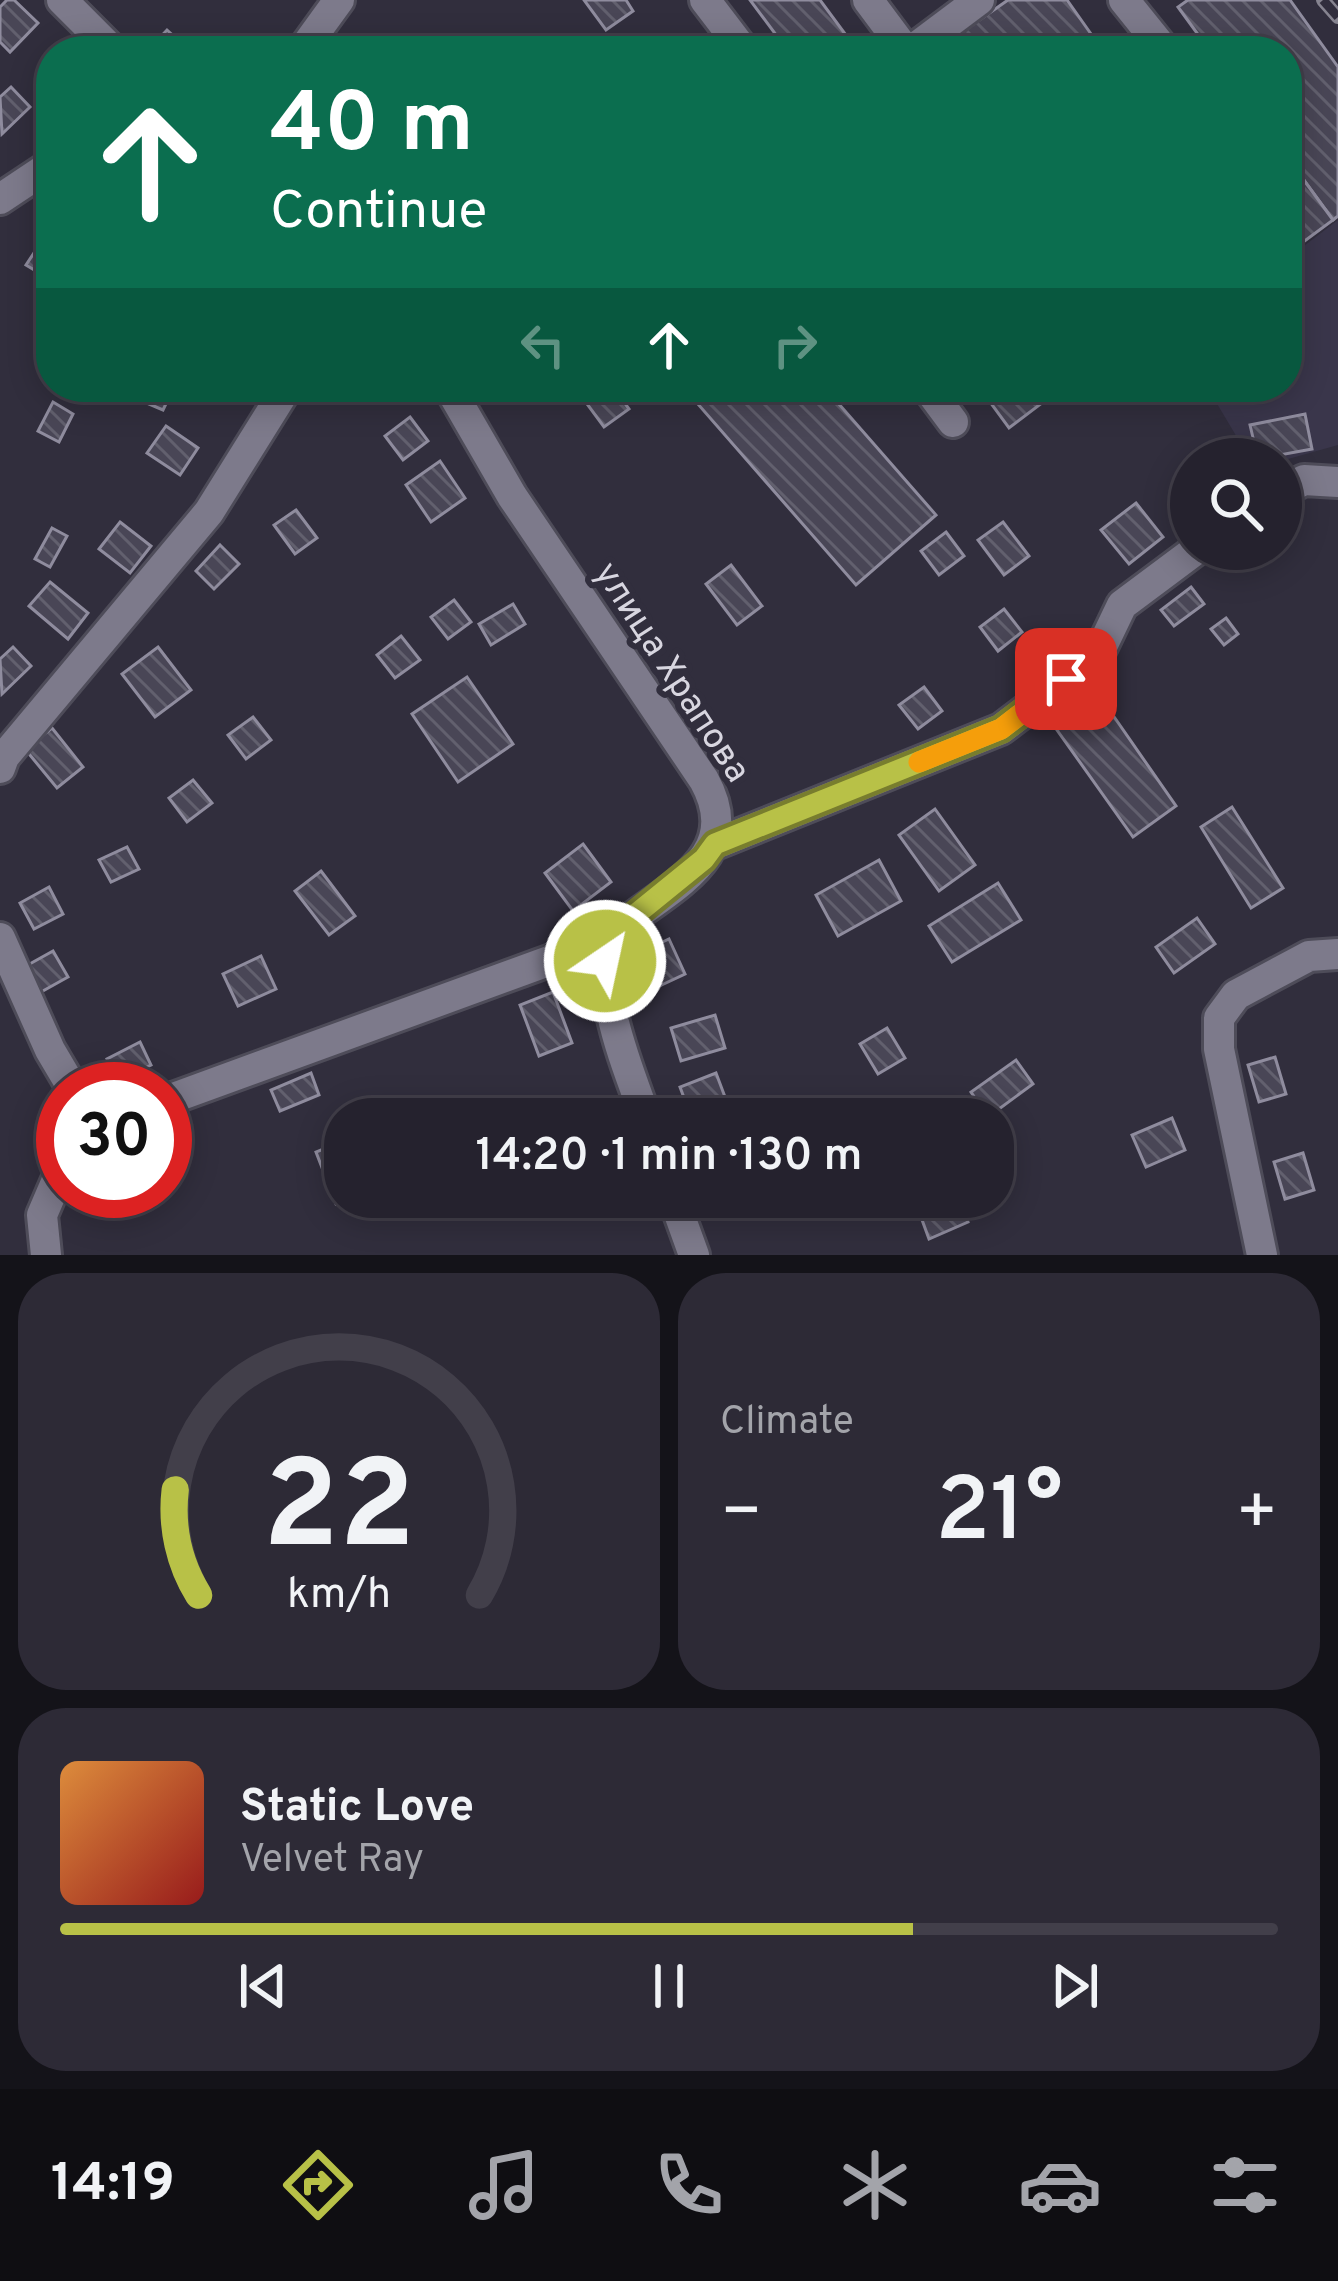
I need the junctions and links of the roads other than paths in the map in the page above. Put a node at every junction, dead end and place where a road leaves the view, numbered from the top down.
1 (62, 0) edge
2 (339, 0) edge
3 (706, 0) edge
4 (868, 0) edge
5 (979, 0) edge
6 (1124, 0) edge
7 (98, 36) edge
8 (313, 36) edge
9 (733, 36) edge
10 (897, 36) edge
11 (930, 36) edge
12 (1153, 36) edge
13 (36, 175) edge
14 (0, 199) edge
15 (277, 402) edge
16 (458, 402) edge
17 (938, 402) edge
18 (953, 422) dead end
19 (1302, 481) edge
20 (1338, 482) edge
21 (1170, 569) edge
22 (0, 768) edge
23 (715, 844) junction
24 (619, 928) junction
25 (0, 938) edge
26 (1338, 954) edge
27 (57, 1062) edge
28 (192, 1091) edge
29 (640, 1098) edge
30 (42, 1218) edge
31 (681, 1218) edge
32 (46, 1255) edge
33 (694, 1255) edge
34 (1262, 1255) edge

1 - 7 street
2 - 8 street
3 - 9 street
4 - 10 street
5 - 11 street
6 - 12 street
13 - 14 street
15 - 22 street
16 - 23 street, улица Храпова
17 - 18 street
19 - 20 street
21 - 23 street
23 - 24 street
24 - 28 street
24 - 29 street
25 - 27 street
26 - 34 street
30 - 32 street
31 - 33 street

